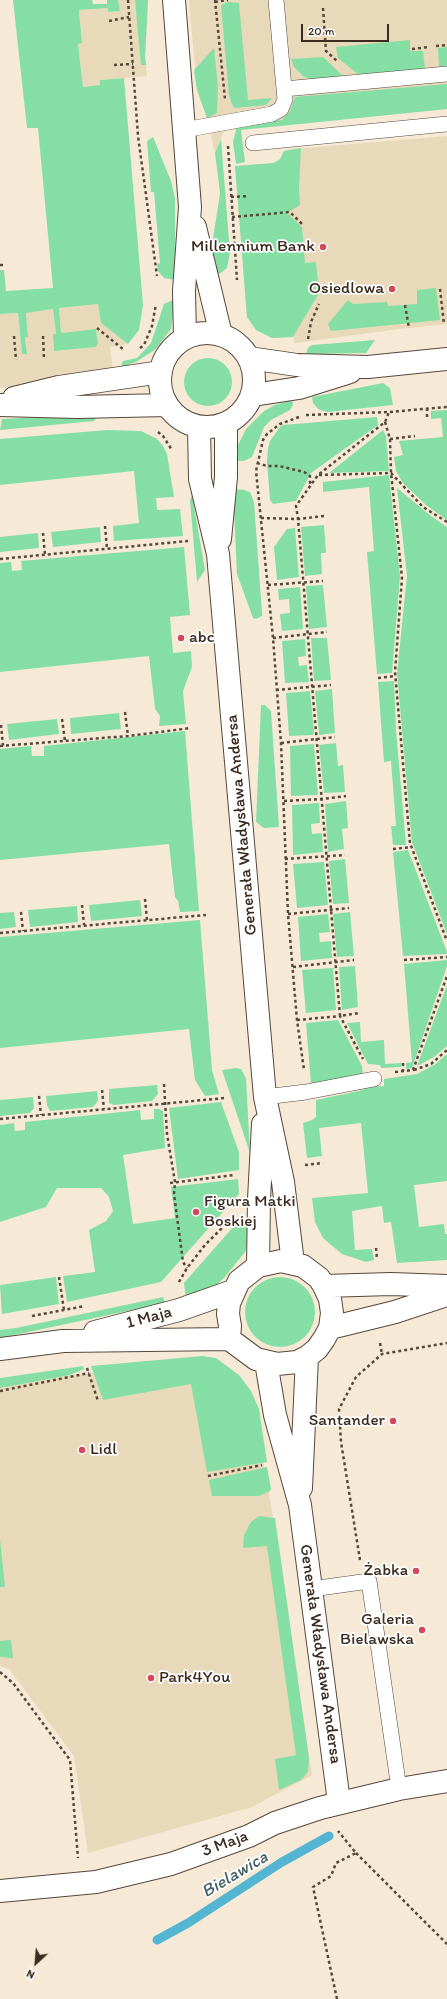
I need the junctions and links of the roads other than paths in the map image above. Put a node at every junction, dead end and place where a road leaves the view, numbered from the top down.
1 (174, 0) edge
2 (276, 0) edge
3 (447, 74) edge
4 (284, 89) junction
5 (447, 124) edge
6 (184, 130) junction
7 (253, 143) dead end
8 (190, 207) junction
9 (221, 335) junction
10 (185, 338) junction
11 (249, 358) junction
12 (447, 359) edge
13 (368, 367) junction
14 (161, 372) junction
15 (253, 395) junction
16 (0, 401) edge
17 (0, 405) edge
18 (167, 405) junction
19 (226, 424) junction
20 (199, 427) junction
21 (218, 554) junction
22 (374, 1079) dead end
23 (265, 1096) junction
24 (293, 1263) junction
25 (258, 1266) junction
26 (324, 1286) junction
27 (447, 1286) edge
28 (233, 1291) junction
29 (447, 1295) edge
30 (330, 1328) junction
31 (229, 1339) junction
32 (63, 1340) junction
33 (0, 1349) edge
34 (307, 1357) junction
35 (266, 1362) junction
36 (300, 1505) junction
37 (312, 1589) junction
38 (447, 1781) edge
39 (399, 1788) junction
40 (330, 1805) junction
41 (0, 1891) edge

1 - 6 street
2 - 4 lane
3 - 4 lane
4 - 6 lane
5 - 7 lane
6 - 8 street
8 - 9 street
8 - 10 street
9 - 10 street
9 - 11 street
10 - 14 street
11 - 13 street
11 - 15 street
12 - 13 street
13 - 15 street
14 - 16 street
14 - 18 street
15 - 19 street
17 - 18 street
18 - 20 street
19 - 20 street
19 - 21 street, Generała Władysława Andersa
20 - 21 street, Generała Władysława Andersa
21 - 23 street, Generała Władysława Andersa
22 - 23 lane
23 - 24 street, Generała Władysława Andersa
23 - 25 street, Generała Władysława Andersa
24 - 25 street
24 - 26 street
25 - 28 street
26 - 27 street
26 - 30 street
28 - 31 street
28 - 32 street, 1 Maja
29 - 30 street
30 - 34 street
31 - 32 street, 1 Maja
31 - 35 street
32 - 33 street, 1 Maja
34 - 35 street
34 - 36 street, Generała Władysława Andersa
35 - 36 street, Generała Władysława Andersa
36 - 37 street, Generała Władysława Andersa
37 - 39 lane
37 - 40 street, Generała Władysława Andersa
38 - 39 street, 3 Maja
39 - 40 street, 3 Maja
40 - 41 street, 3 Maja

